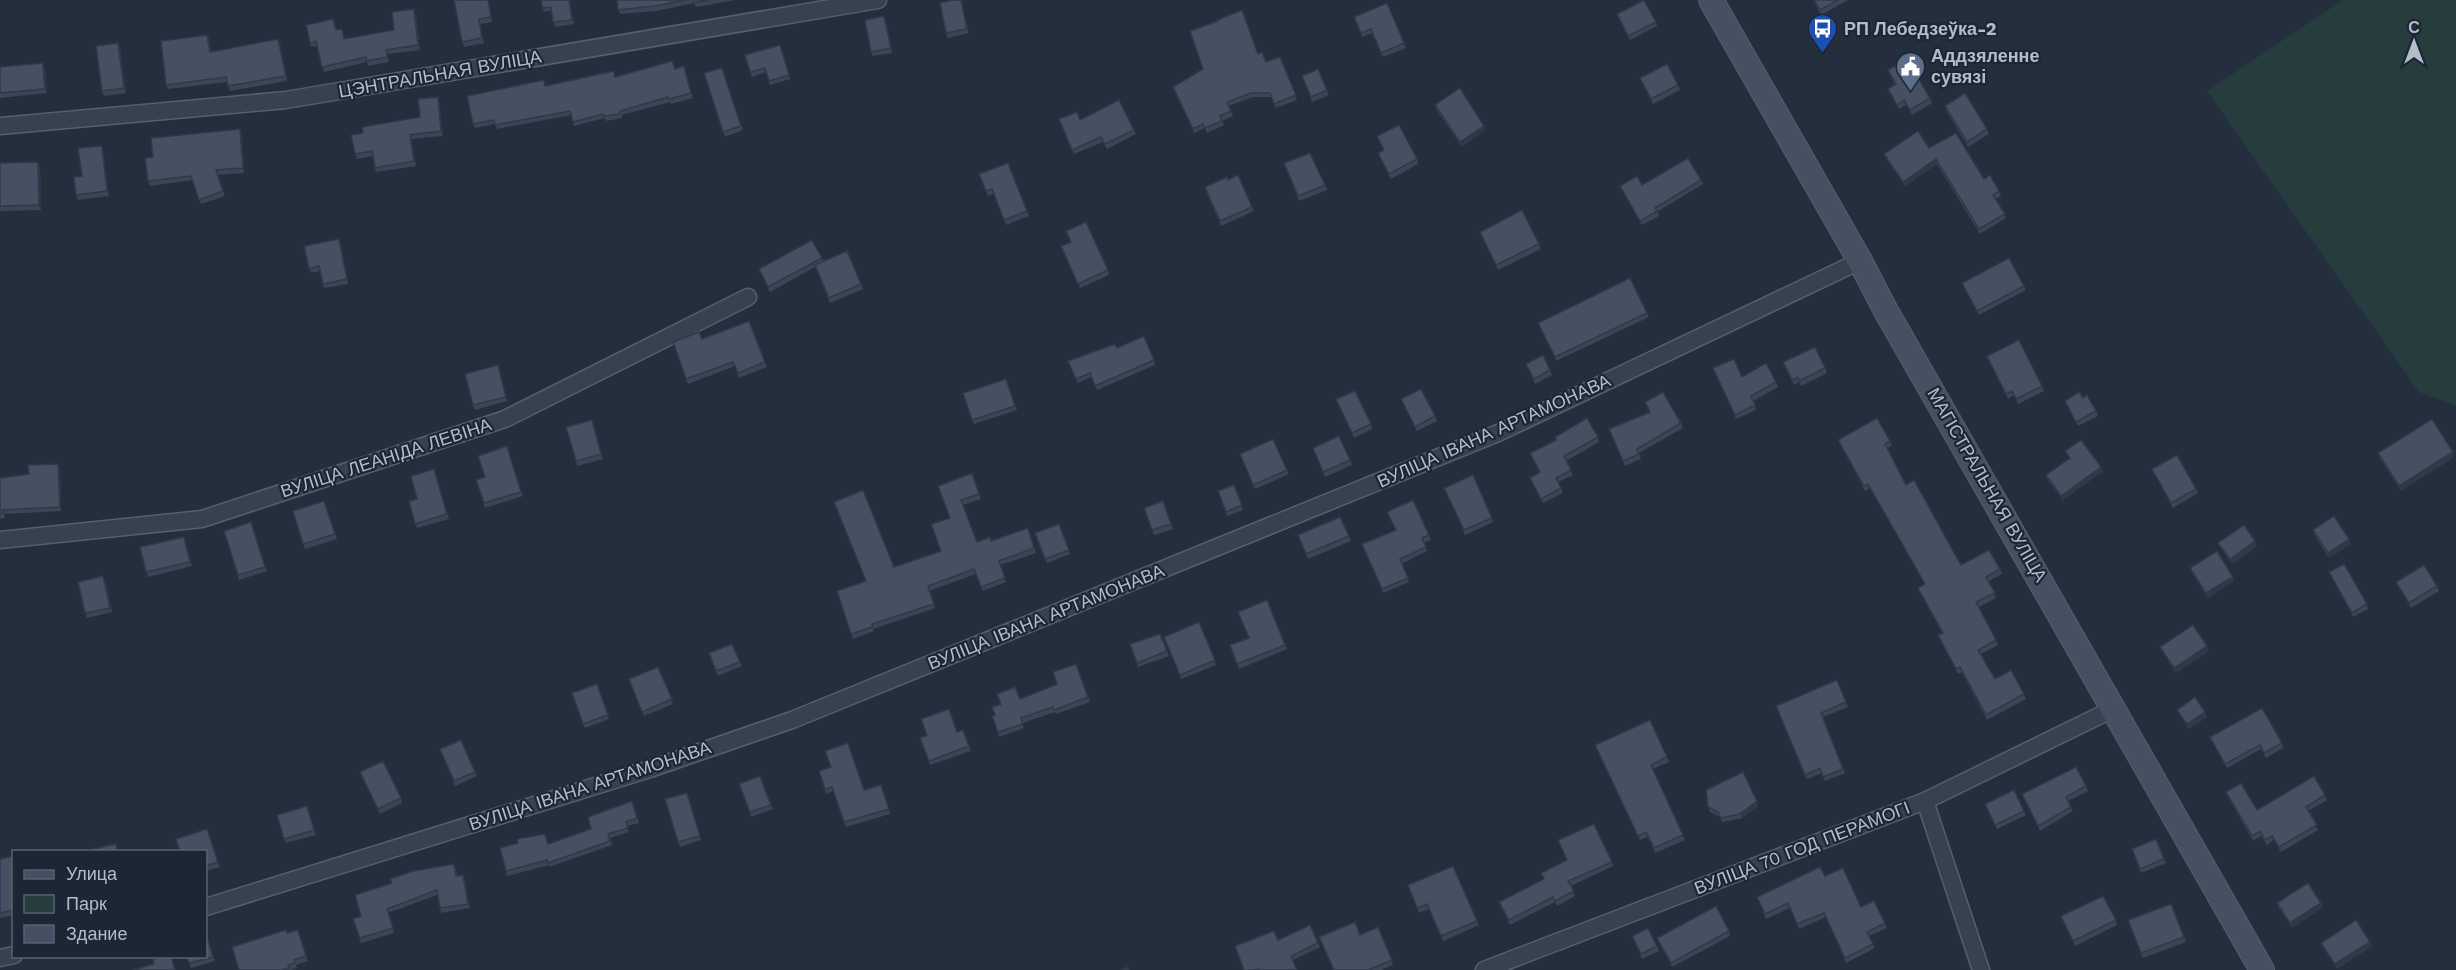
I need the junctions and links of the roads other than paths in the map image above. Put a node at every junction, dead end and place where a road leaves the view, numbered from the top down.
1 (878, 0) edge
2 (1711, 0) edge
3 (0, 126) edge
4 (1860, 261) junction
5 (748, 297) dead end
6 (0, 540) edge
7 (2113, 708) junction
8 (1924, 801) junction
9 (207, 907) edge
10 (1484, 970) edge
11 (1981, 970) edge
12 (2262, 970) edge

1 - 3 street, ЦЭНТРАЛЬНАЯ ВУЛІЦА
2 - 4 main road, МАГІСТРАЛЬНАЯ ВУЛІЦА
4 - 7 main road, МАГІСТРАЛЬНАЯ ВУЛІЦА
4 - 9 street, ВУЛІЦА ІВАНА АРТАМОНАВА
5 - 6 street, ВУЛІЦА ЛЕАНІДА ЛЕВІНА
7 - 8 street, ВУЛІЦА 70 ГОД ПЕРАМОГІ
7 - 12 main road, МАГІСТРАЛЬНАЯ ВУЛІЦА
8 - 10 street, ВУЛІЦА 70 ГОД ПЕРАМОГІ
8 - 11 street

